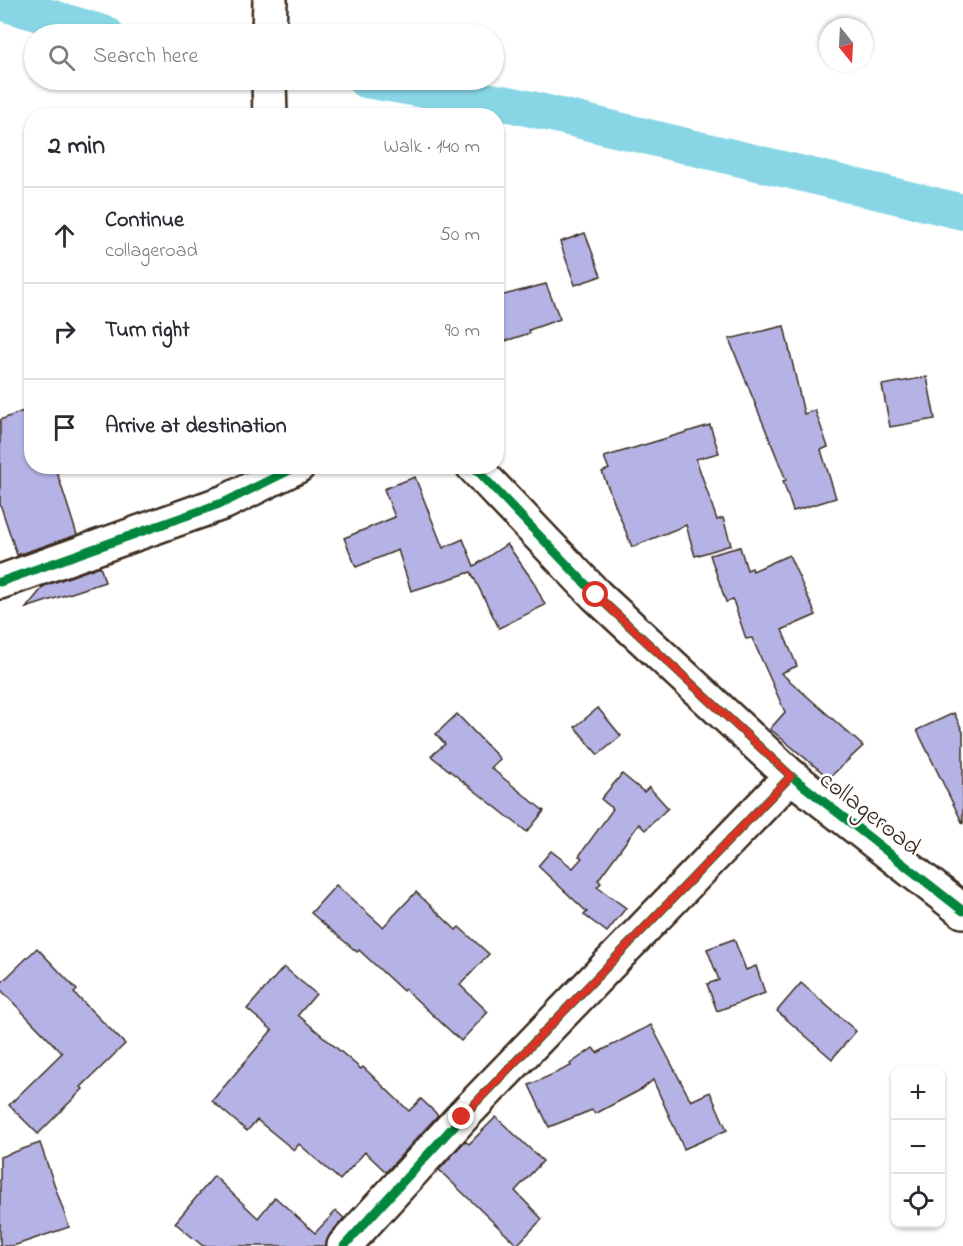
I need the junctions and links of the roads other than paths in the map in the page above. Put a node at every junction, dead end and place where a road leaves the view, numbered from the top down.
1 (270, 0) edge
2 (269, 24) edge
3 (269, 90) edge
4 (270, 108) edge
5 (282, 474) edge
6 (481, 474) edge
7 (0, 582) edge
8 (791, 776) junction
9 (963, 911) edge
10 (344, 1246) edge

1 - 2 street
3 - 4 street
5 - 7 street
6 - 8 street, collageroad
8 - 9 street, collageroad
8 - 10 street

